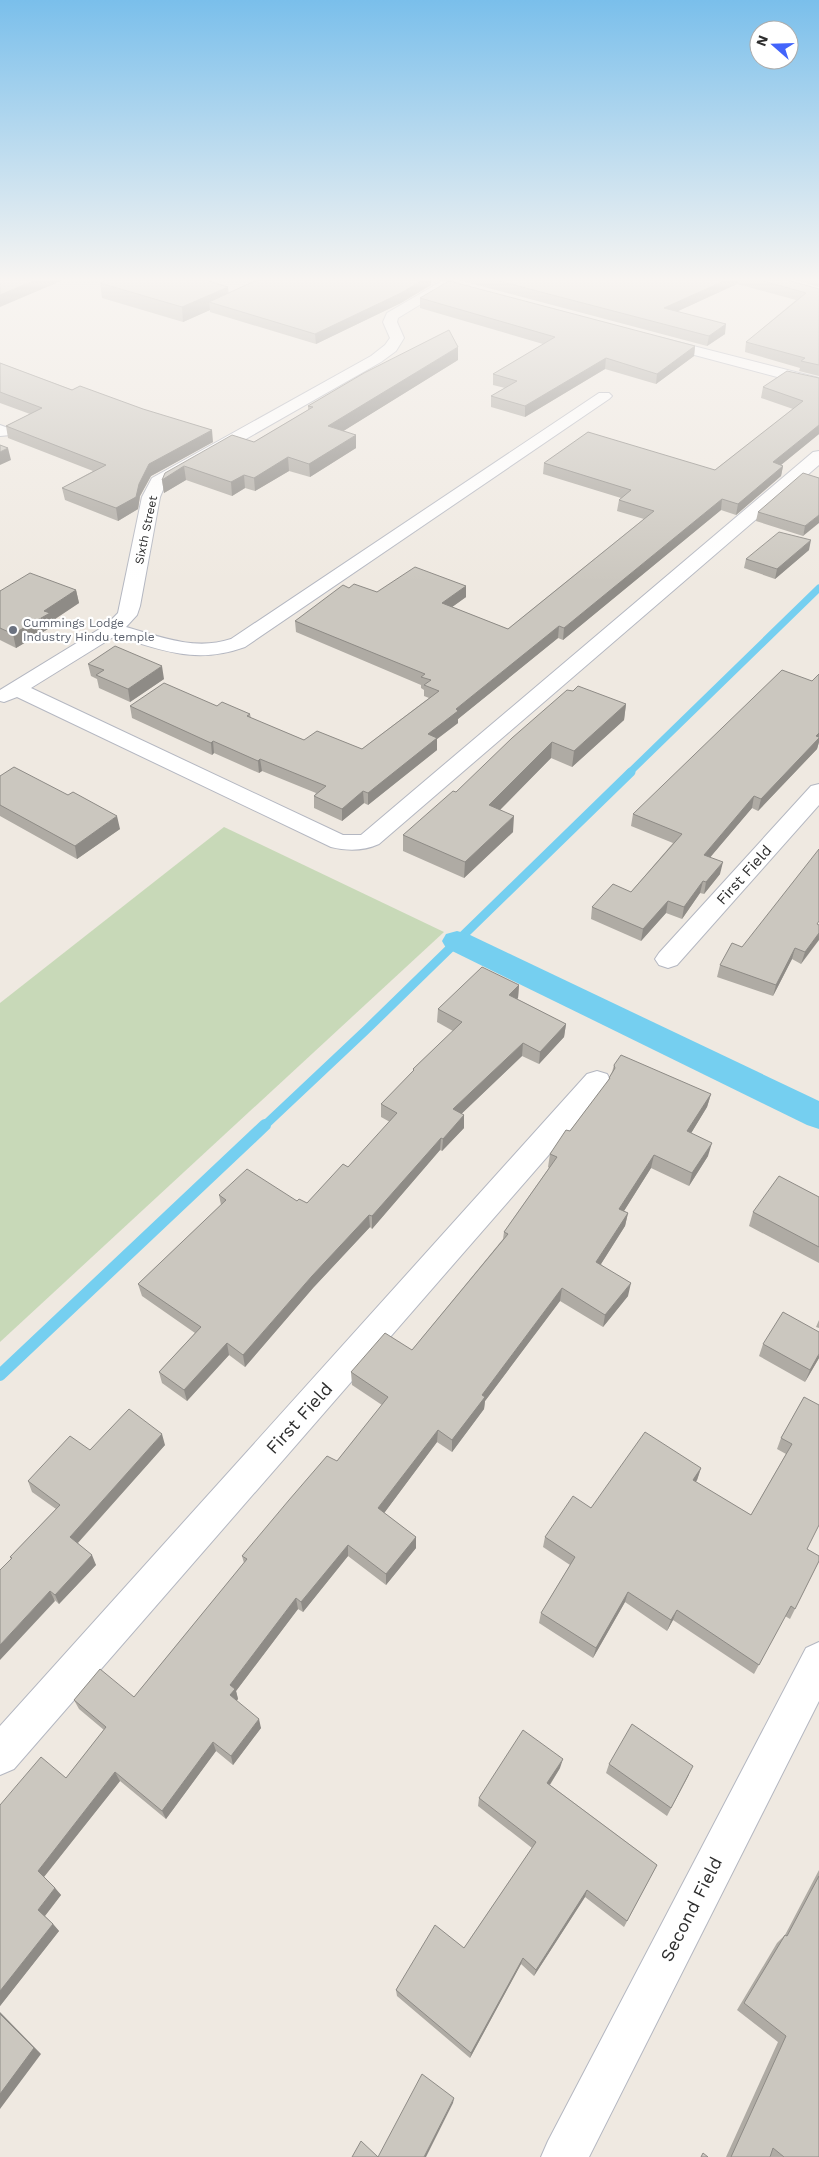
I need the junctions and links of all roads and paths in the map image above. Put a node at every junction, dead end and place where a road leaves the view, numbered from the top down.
1 (337, 381) edge
2 (604, 396) dead end
3 (819, 456) edge
4 (114, 629) junction
5 (8, 694) edge
6 (819, 791) edge
7 (668, 959) dead end
8 (598, 1081) dead end
9 (819, 1661) edge
10 (0, 1755) edge
11 (564, 2157) edge

1 - 4 street, Sixth Street
2 - 4 street
3 - 5 street
4 - 5 street, Sixth Street
6 - 7 street, First Field
8 - 10 street, First Field
9 - 11 street, Second Field

